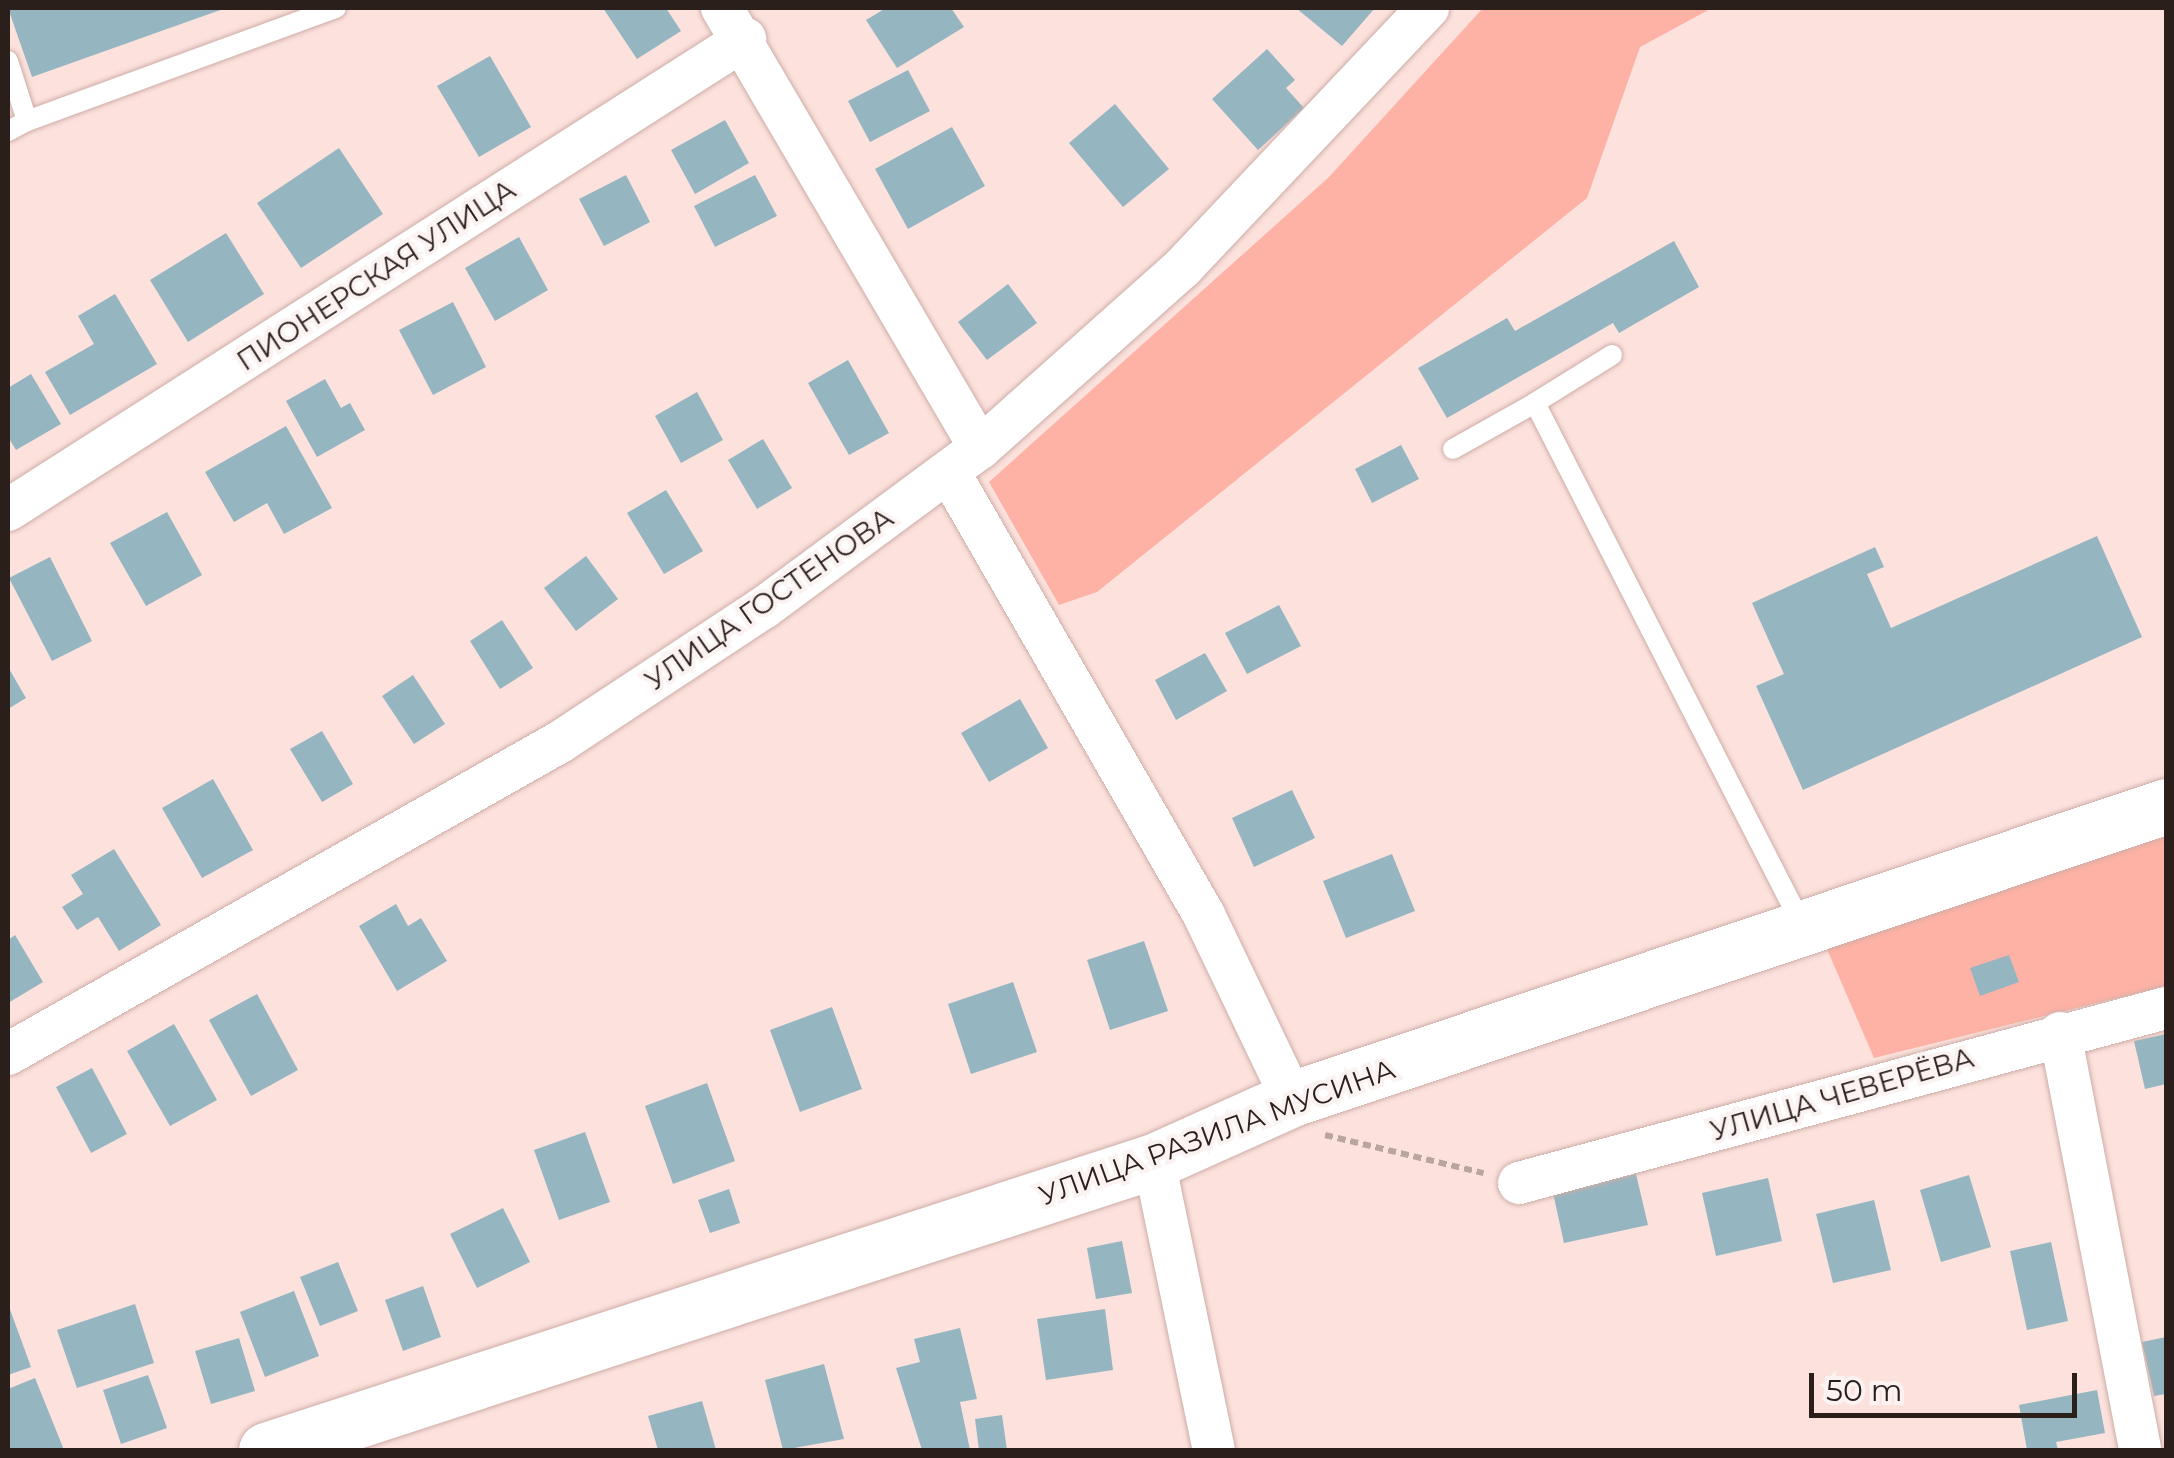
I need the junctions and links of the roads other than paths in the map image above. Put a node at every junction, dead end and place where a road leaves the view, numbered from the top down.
1 (336, 8) edge
2 (1428, 8) edge
3 (734, 24) edge
4 (8, 61) edge
5 (27, 121) junction
6 (8, 131) edge
7 (1612, 355) dead end
8 (1535, 403) junction
9 (1453, 450) dead end
10 (964, 460) junction
11 (8, 510) edge
12 (2166, 806) edge
13 (1804, 929) junction
14 (2166, 1008) edge
15 (2060, 1034) junction
16 (8, 1054) edge
17 (1305, 1116) junction
18 (1154, 1161) junction
19 (1519, 1184) road end
20 (266, 1450) edge
21 (1214, 1450) edge
22 (2140, 1450) edge

1 - 5 lane
2 - 10 street, УЛИЦА ГОСТЕНОВА
3 - 10 street, ПИОНЕРСКАЯ УЛИЦА
3 - 11 street, ПИОНЕРСКАЯ УЛИЦА
4 - 5 lane
5 - 6 lane
7 - 8 lane
8 - 9 lane
8 - 13 lane
10 - 16 street, УЛИЦА ГОСТЕНОВА
10 - 17 street, ПИОНЕРСКАЯ УЛИЦА
12 - 13 main road, УЛИЦА РАЗИЛА МУСИНА
13 - 17 main road, УЛИЦА РАЗИЛА МУСИНА
14 - 15 street, УЛИЦА ЧЕВЕРЁВА
15 - 19 street, УЛИЦА ЧЕВЕРЁВА
15 - 22 street
17 - 18 main road, УЛИЦА РАЗИЛА МУСИНА
18 - 20 main road, УЛИЦА РАЗИЛА МУСИНА
18 - 21 street

